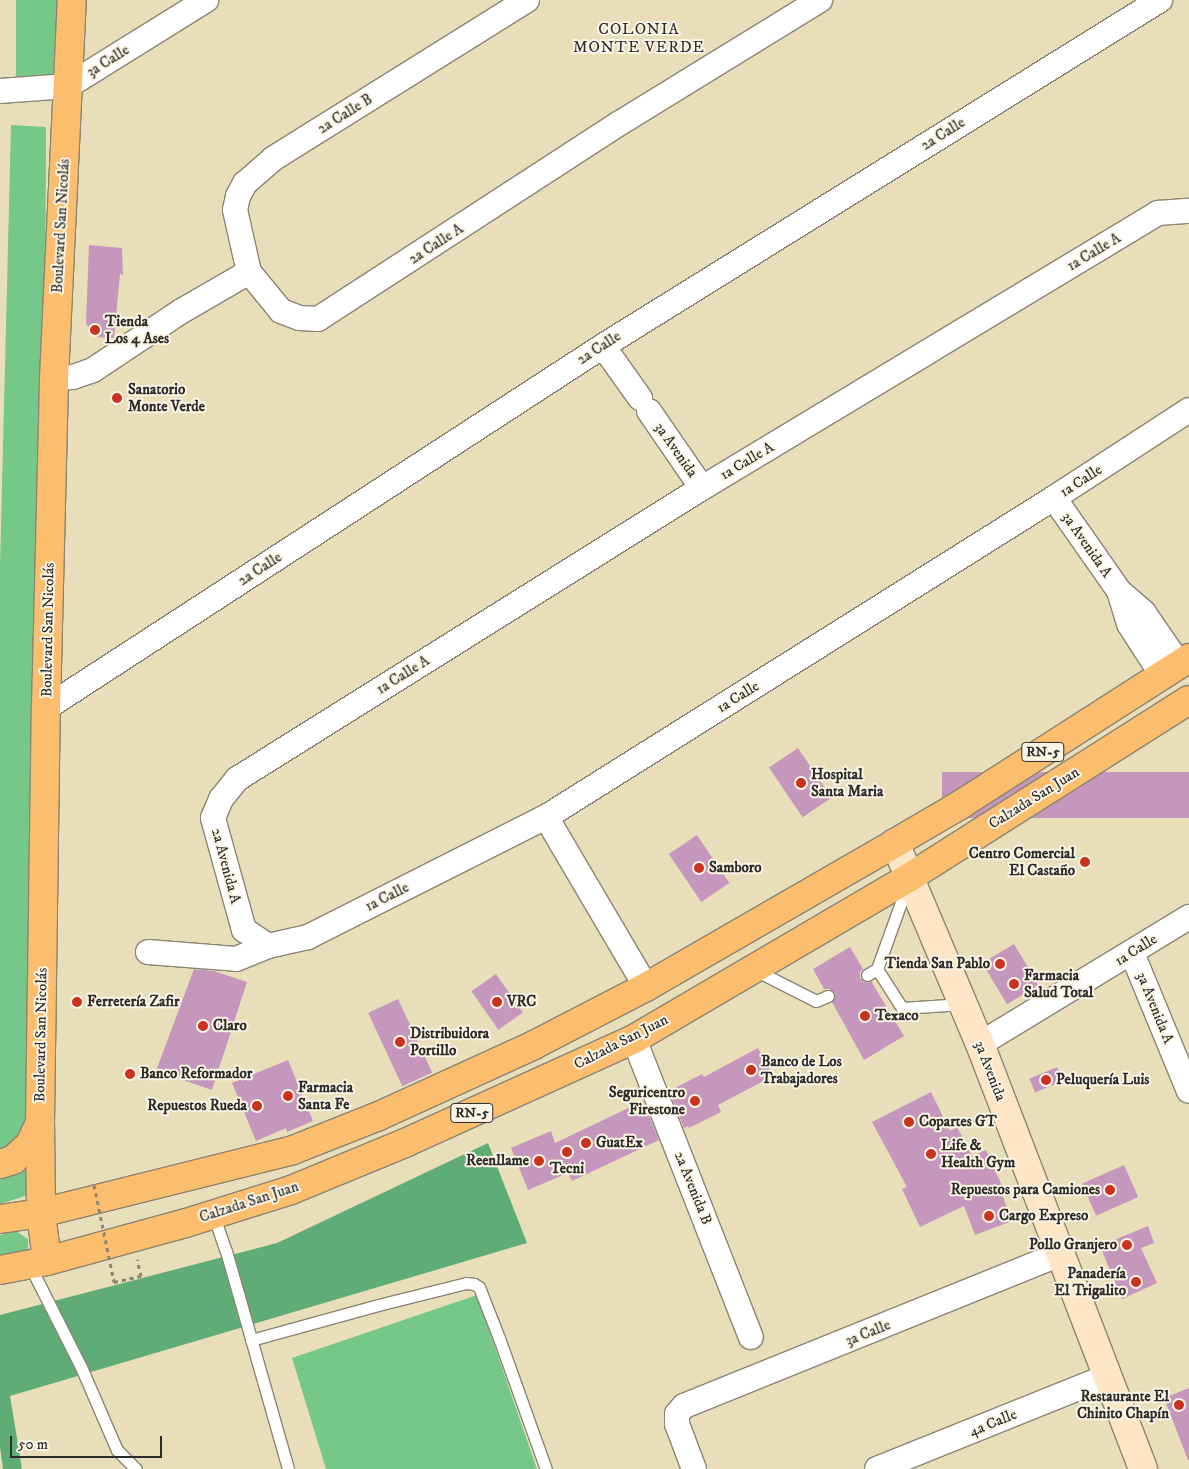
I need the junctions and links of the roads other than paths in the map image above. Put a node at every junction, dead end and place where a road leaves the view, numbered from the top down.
1 (72, 0) edge
2 (206, 0) edge
3 (527, 0) edge
4 (820, 0) edge
5 (1160, 0) edge
6 (68, 86) junction
7 (0, 91) edge
8 (1189, 211) edge
9 (249, 272) junction
10 (603, 346) junction
11 (54, 378) junction
12 (1189, 410) edge
13 (702, 488) junction
14 (1054, 498) junction
15 (1177, 666) edge
16 (1189, 700) edge
17 (46, 708) junction
18 (237, 779) joint
19 (546, 817) junction
20 (895, 843) junction
21 (910, 877) junction
22 (1189, 917) edge
23 (268, 946) junction
24 (148, 952) dead end
25 (1132, 953) junction
26 (754, 969) junction
27 (646, 987) junction
28 (828, 996) dead end
29 (963, 1004) junction
30 (634, 1039) junction
31 (980, 1044) junction
32 (1189, 1091) edge
33 (40, 1123) junction
34 (0, 1164) edge
35 (41, 1212) junction
36 (213, 1214) junction
37 (0, 1219) edge
38 (1061, 1254) junction
39 (38, 1263) junction
40 (0, 1270) edge
41 (752, 1337) dead end
42 (251, 1340) junction
43 (1108, 1376) junction
44 (136, 1469) edge
45 (288, 1469) edge
46 (546, 1469) edge
47 (694, 1469) edge
48 (877, 1469) edge
49 (1143, 1469) edge

1 - 6 main road, Boulevard San Nicolás
2 - 6 street, 3a Calle
3 - 9 street, 2a Calle B
4 - 9 street, 2a Calle A
5 - 10 street, 2a Calle
6 - 7 street, 3a Calle
6 - 11 main road, Boulevard San Nicolás
8 - 13 street, 1a Calle A
9 - 11 street
10 - 13 street, 3a Avenida
10 - 17 street, 2a Calle
11 - 17 main road, Boulevard San Nicolás
12 - 14 street, 1a Calle
13 - 18 street, 1a Calle A
14 - 15 street, 3a Avenida A
14 - 19 street, 1a Calle
15 - 20 main road, RN-5
16 - 21 main road, Calzada San Juan / RN-5
17 - 33 main road, Boulevard San Nicolás
18 - 23 street, 2a Avenida A
19 - 23 street, 1a Calle
19 - 27 street
20 - 21 main road, 3a Avenida
20 - 27 main road, RN-5
21 - 26 main road, Calzada San Juan / RN-5
21 - 29 main road, 3a Avenida
21 - 29 lane
22 - 25 street, 1a Calle
23 - 24 street, 1a Calle
25 - 31 street, 1a Calle
25 - 32 street, 3a Avenida A
26 - 28 lane
26 - 30 main road, Calzada San Juan / RN-5
27 - 35 main road, RN-5
29 - 31 main road, 3a Avenida
30 - 36 main road, Calzada San Juan / RN-5
30 - 41 street, 2a Avenida B
31 - 38 main road, 3a Avenida
33 - 34 main road
33 - 35 main road, Boulevard San Nicolás
35 - 37 main road, RN-5
35 - 39 main road, Boulevard San Nicolás
36 - 39 main road, Calzada San Juan / RN-5
36 - 42 lane
38 - 43 main road, 3a Avenida
38 - 47 street, 3a Calle
39 - 40 main road, Calzada San Juan / RN-5
39 - 44 lane
42 - 45 lane
42 - 46 lane
43 - 48 street, 4a Calle
43 - 49 main road, 3a Avenida

